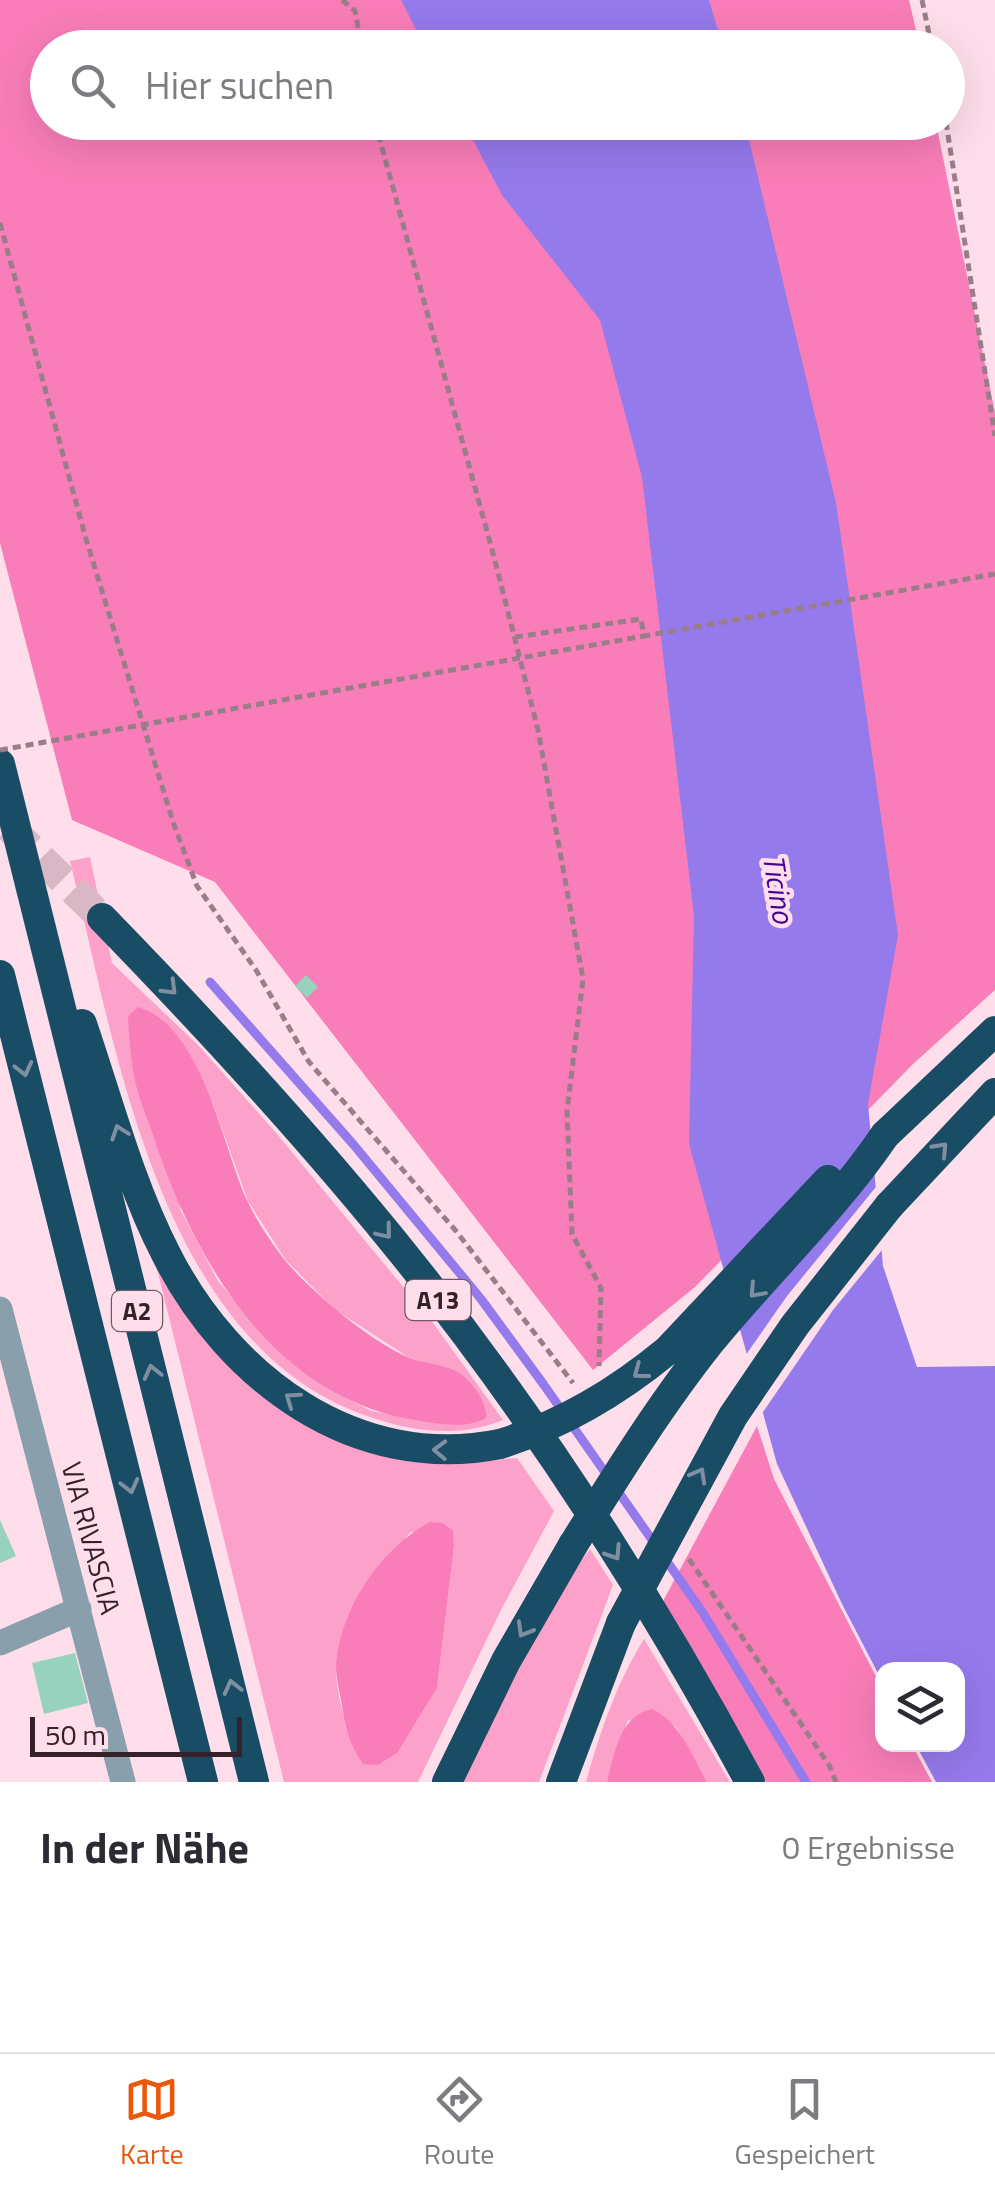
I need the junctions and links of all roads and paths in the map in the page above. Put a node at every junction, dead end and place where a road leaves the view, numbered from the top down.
1 (342, 0) edge
2 (922, 0) edge
3 (358, 30) edge
4 (928, 30) edge
5 (380, 140) edge
6 (949, 140) edge
7 (0, 222) edge
8 (995, 436) edge
9 (995, 574) edge
10 (644, 636) junction
11 (515, 637) junction
12 (0, 750) edge
13 (0, 764) edge
14 (20, 841) junction
15 (102, 918) tunnel mouth
16 (0, 975) edge
17 (995, 1031) edge
18 (995, 1093) edge
19 (886, 1135) junction
20 (0, 1309) edge
21 (598, 1382) dead end
22 (576, 1388) dead end
23 (688, 1558) dead end
24 (79, 1609) junction
25 (0, 1643) edge
26 (123, 1782) edge
27 (203, 1782) edge
28 (254, 1782) edge
29 (447, 1782) edge
30 (561, 1782) edge
31 (750, 1782) edge
32 (836, 1782) edge

1 - 3 path
2 - 4 path
5 - 11 path
6 - 8 path
7 - 22 path
9 - 10 path
10 - 11 path
10 - 12 path, bridge
11 - 21 path
13 - 14 highway, A2
19 -> 14 highway, A2, bridge
28 -> 14 highway, A2
15 -> 31 highway, A13
16 -> 27 highway, A2
17 - 19 highway
30 -> 18 highway, bridge
19 -> 29 highway, bridge
20 - 24 street, VIA RIVASCIA
23 - 32 path
24 - 25 street
24 - 26 street, VIA RIVASCIA

